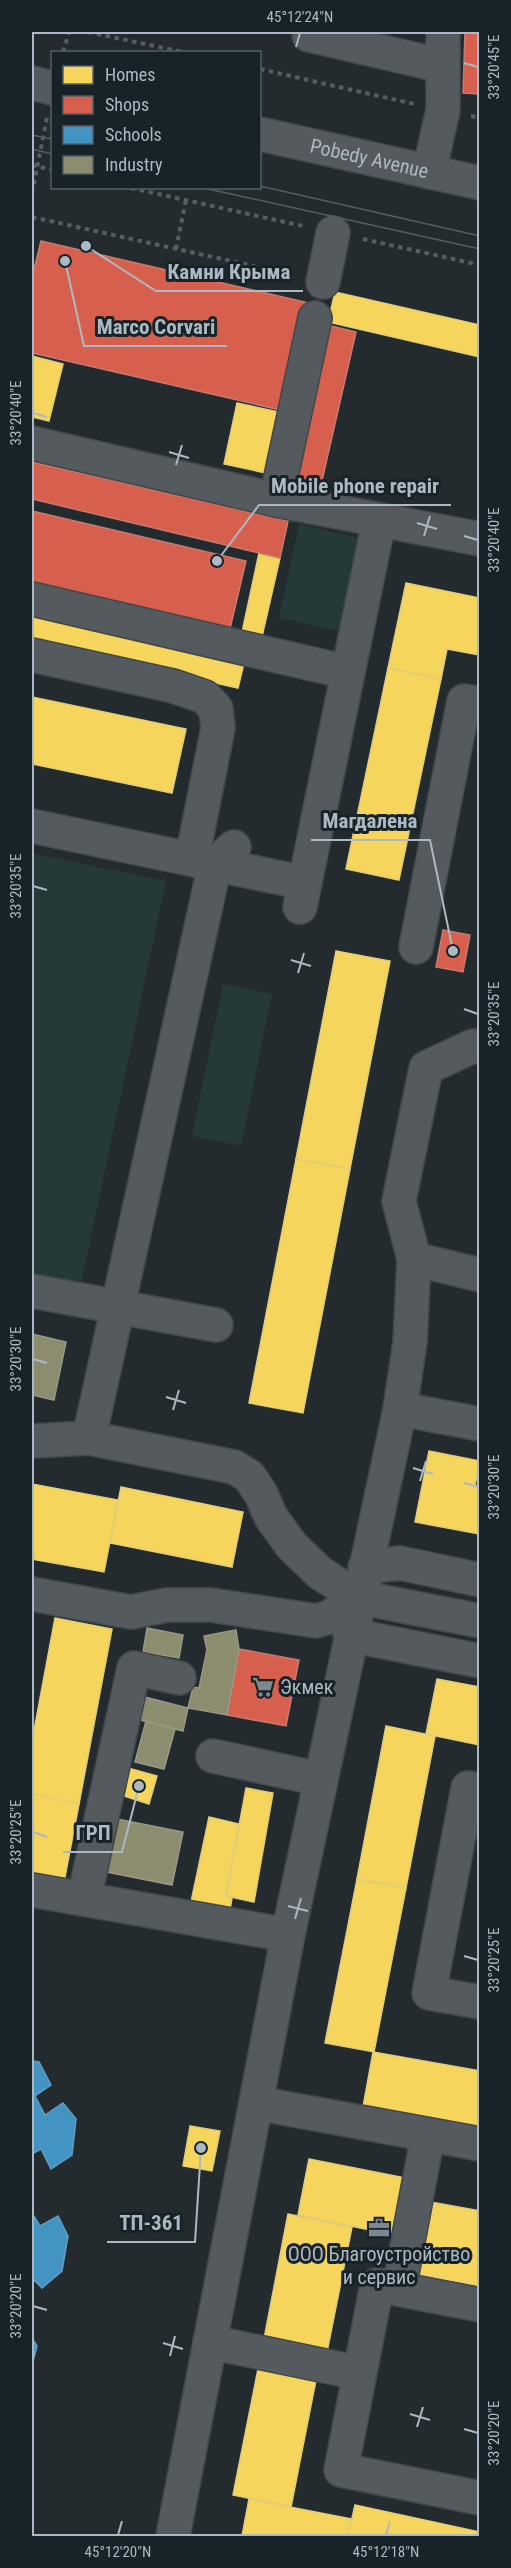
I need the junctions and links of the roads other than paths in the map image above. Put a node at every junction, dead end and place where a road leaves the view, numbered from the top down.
1 (443, 32) edge
2 (309, 35) dead end
3 (443, 66) junction
4 (32, 83) edge
5 (50, 101) edge
6 (261, 134) edge
7 (429, 172) junction
8 (480, 183) edge
9 (333, 232) dead end
10 (323, 282) road end
11 (315, 318) dead end
12 (32, 443) edge
13 (276, 500) junction
14 (378, 521) junction
15 (480, 539) edge
16 (32, 599) edge
17 (32, 655) edge
18 (347, 672) junction
19 (480, 703) edge
20 (32, 825) edge
21 (214, 857) junction
22 (416, 947) dead end
23 (480, 1047) edge
24 (414, 1260) junction
25 (480, 1275) edge
26 (32, 1291) edge
27 (118, 1307) junction
28 (216, 1325) dead end
29 (400, 1409) junction
30 (480, 1424) edge
31 (89, 1438) junction
32 (32, 1441) edge
33 (480, 1580) edge
34 (362, 1582) junction
35 (32, 1594) edge
36 (480, 1621) edge
37 (350, 1635) junction
38 (480, 1661) edge
39 (179, 1678) dead end
40 (213, 1756) dead end
41 (320, 1779) junction
42 (480, 1790) edge
43 (32, 1890) edge
44 (84, 1899) junction
45 (288, 1935) junction
46 (480, 2002) edge
47 (256, 2103) junction
48 (428, 2135) junction
49 (480, 2144) edge
50 (399, 2289) junction
51 (480, 2305) edge
52 (210, 2343) junction
53 (359, 2373) junction
54 (480, 2498) edge
55 (173, 2536) edge

1 - 3 street
2 - 3 street
3 - 7 street
4 - 5 street
6 - 7 street, Pobedy Avenue
7 - 8 street, Pobedy Avenue
9 - 10 street
11 - 13 street
12 - 13 street
13 - 14 street
14 - 15 street
14 - 18 street
16 - 18 street
17 - 21 street
18 - 21 street
19 - 22 street
20 - 21 street
21 - 27 street
23 - 24 street
24 - 25 street
24 - 29 street
26 - 27 street
27 - 28 street
27 - 31 street
29 - 30 street
29 - 34 street
31 - 32 street
31 - 34 street
33 - 34 street
34 - 35 street
34 - 36 street
34 - 37 street
37 - 38 street
37 - 41 street
39 - 44 street
40 - 41 street
41 - 45 street
42 - 46 street
43 - 44 street
44 - 45 street
45 - 47 street
47 - 48 street
47 - 52 street
48 - 49 street
48 - 50 street
50 - 51 street
50 - 53 street
52 - 53 street
52 - 55 street
53 - 54 street

